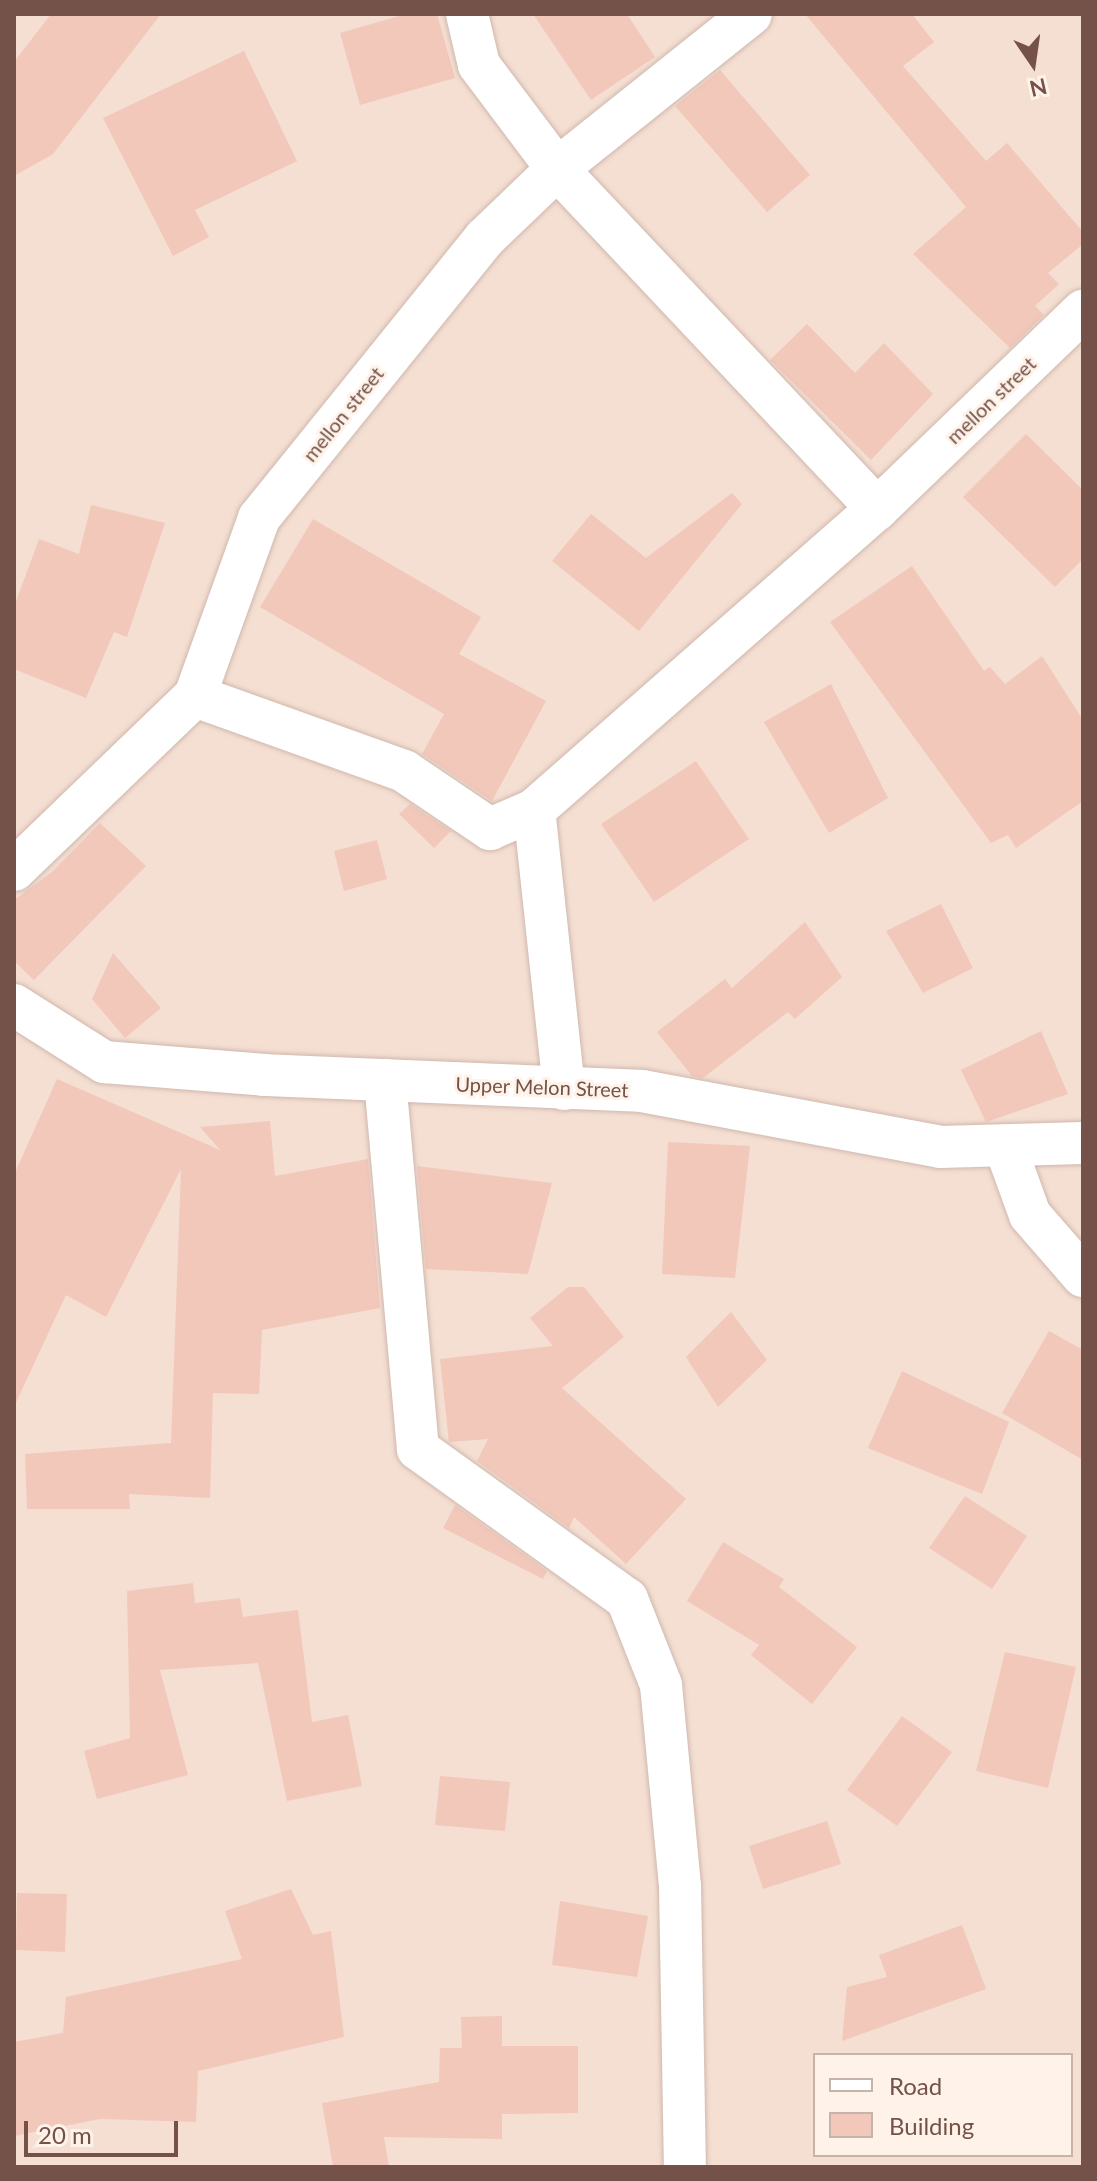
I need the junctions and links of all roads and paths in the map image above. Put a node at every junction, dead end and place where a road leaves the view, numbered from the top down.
1 (467, 14) edge
2 (751, 14) edge
3 (557, 169) junction
4 (1083, 311) edge
5 (877, 509) junction
6 (195, 696) junction
7 (534, 810) junction
8 (14, 870) edge
9 (14, 1005) edge
10 (385, 1080) junction
11 (564, 1089) junction
12 (1083, 1143) edge
13 (1005, 1146) junction
14 (1083, 1276) edge
15 (685, 2167) edge

1 - 3 street
2 - 3 street, mellon street
3 - 5 street
3 - 6 street, mellon street
4 - 5 street, mellon street
5 - 7 street, mellon street
6 - 7 street, mellon street
6 - 8 street, mellon street
7 - 11 street
9 - 10 street, Upper Melon Street
10 - 11 street, Upper Melon Street
10 - 15 street
11 - 13 street, Upper Melon Street
12 - 13 street, Upper Melon Street
13 - 14 street

